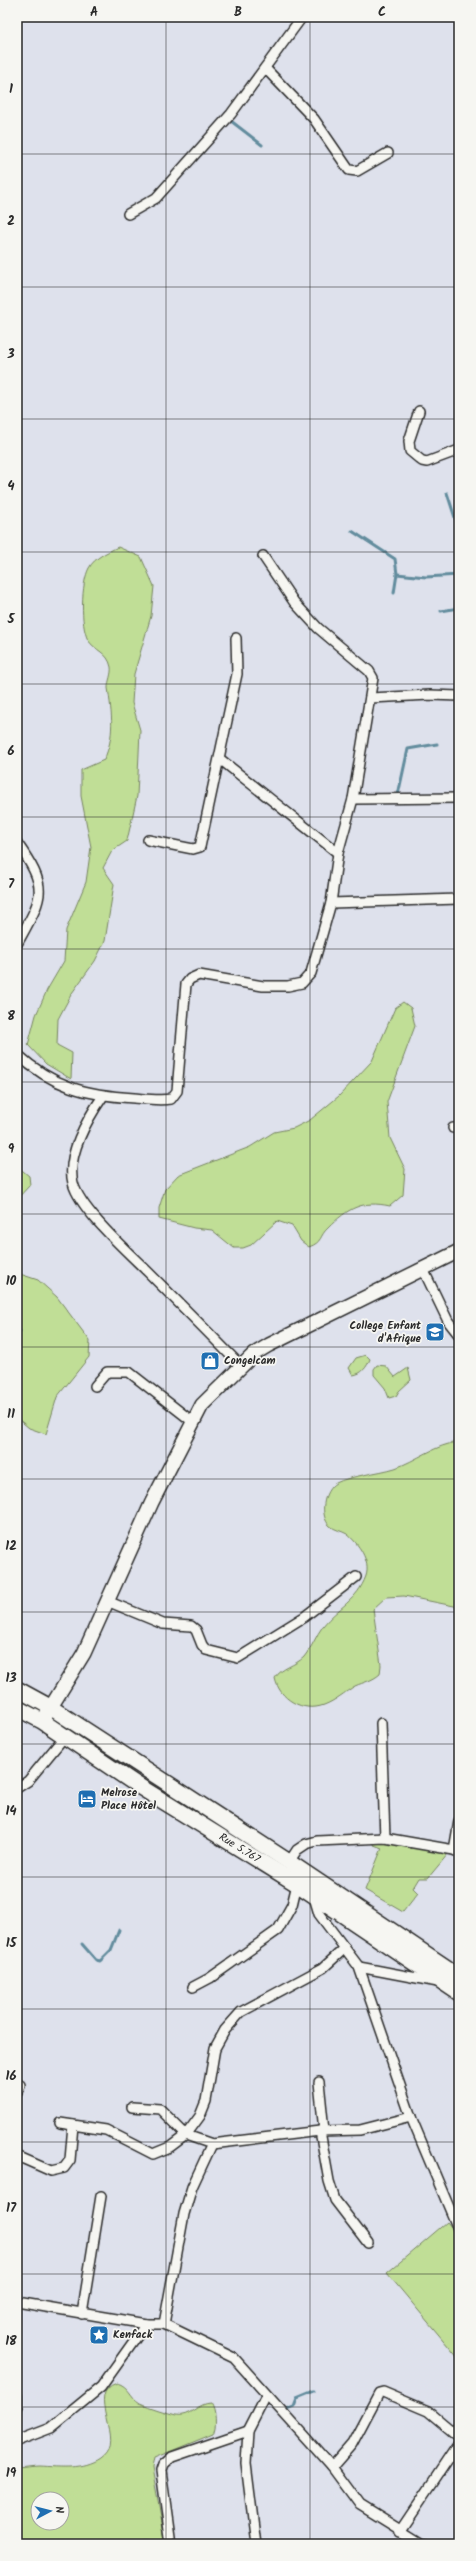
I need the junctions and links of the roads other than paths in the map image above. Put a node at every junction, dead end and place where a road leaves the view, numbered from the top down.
1 (302, 17) edge
2 (265, 68) junction
3 (388, 153) dead end
4 (128, 214) dead end
5 (419, 411) dead end
6 (459, 450) edge
7 (263, 556) dead end
8 (236, 638) dead end
9 (459, 696) edge
10 (370, 698) junction
11 (220, 759) junction
12 (459, 798) edge
13 (353, 799) junction
14 (148, 840) dead end
15 (17, 843) edge
16 (338, 854) junction
17 (459, 899) edge
18 (331, 903) junction
19 (17, 944) edge
20 (17, 1054) edge
21 (102, 1096) junction
22 (459, 1251) edge
23 (423, 1269) junction
24 (459, 1335) edge
25 (241, 1366) junction
26 (95, 1386) dead end
27 (193, 1422) junction
28 (356, 1577) dead end
29 (107, 1602) junction
30 (17, 1689) edge
31 (17, 1708) edge
32 (50, 1708) junction
33 (42, 1721) junction
34 (381, 1723) dead end
35 (65, 1736) junction
36 (17, 1788) edge
37 (459, 1821) edge
38 (385, 1838) junction
39 (456, 1851) edge
40 (289, 1862) junction
41 (297, 1884) junction
42 (314, 1897) junction
43 (345, 1948) junction
44 (359, 1967) junction
45 (459, 1976) edge
46 (445, 1982) junction
47 (193, 1987) dead end
48 (459, 1993) edge
49 (319, 2082) dead end
50 (132, 2107) dead end
51 (411, 2117) junction
52 (60, 2123) dead end
53 (73, 2125) junction
54 (322, 2131) junction
55 (186, 2135) junction
56 (212, 2144) junction
57 (17, 2156) edge
58 (101, 2196) dead end
59 (459, 2231) edge
60 (368, 2242) dead end
61 (17, 2302) edge
62 (82, 2314) junction
63 (146, 2324) junction
64 (164, 2324) junction
65 (17, 2396) edge
66 (266, 2396) junction
67 (17, 2406) edge
68 (248, 2431) junction
69 (459, 2437) edge
70 (17, 2440) edge
71 (459, 2442) edge
72 (332, 2467) junction
73 (400, 2530) junction
74 (170, 2544) edge
75 (256, 2544) edge
76 (423, 2544) edge

1 - 2 street
2 - 3 street
2 - 4 street
5 - 6 street
7 - 10 street
8 - 11 street
9 - 10 street
10 - 13 street
11 - 14 street
11 - 16 street
12 - 13 street
13 - 16 street
15 - 19 street
16 - 18 street
17 - 18 street
18 - 21 street
20 - 21 street
21 - 25 street
22 - 23 main road
23 - 24 street
23 - 25 main road
25 - 27 main road
26 - 27 street
27 - 29 main road
28 - 29 street
29 - 32 main road
30 - 32 highway
31 - 33 highway, Rue 5.767
32 - 33 main road
32 - 40 highway
33 - 35 highway, Rue 5.767
34 - 38 street
35 - 36 street
35 - 41 highway, Rue 5.767
37 - 39 street
38 - 39 street
38 - 40 street
40 - 45 highway
41 - 42 highway, Rue 5.767
41 - 47 street
42 - 43 street
42 - 46 highway, Rue 5.767
43 - 44 street
43 - 55 street
44 - 46 street
44 - 51 street
46 - 48 highway, Rue 5.767
49 - 54 street
50 - 55 street
51 - 54 street
51 - 59 street
52 - 53 street
53 - 55 street
53 - 57 street
54 - 56 street
54 - 60 street
55 - 56 street
56 - 64 street
58 - 62 street
61 - 62 street
62 - 63 street
63 - 64 street
63 - 70 street
64 - 66 street
65 - 67 street
66 - 68 street
66 - 72 street
68 - 74 street
68 - 75 street
69 - 72 street
71 - 73 street
72 - 73 street
73 - 76 street

